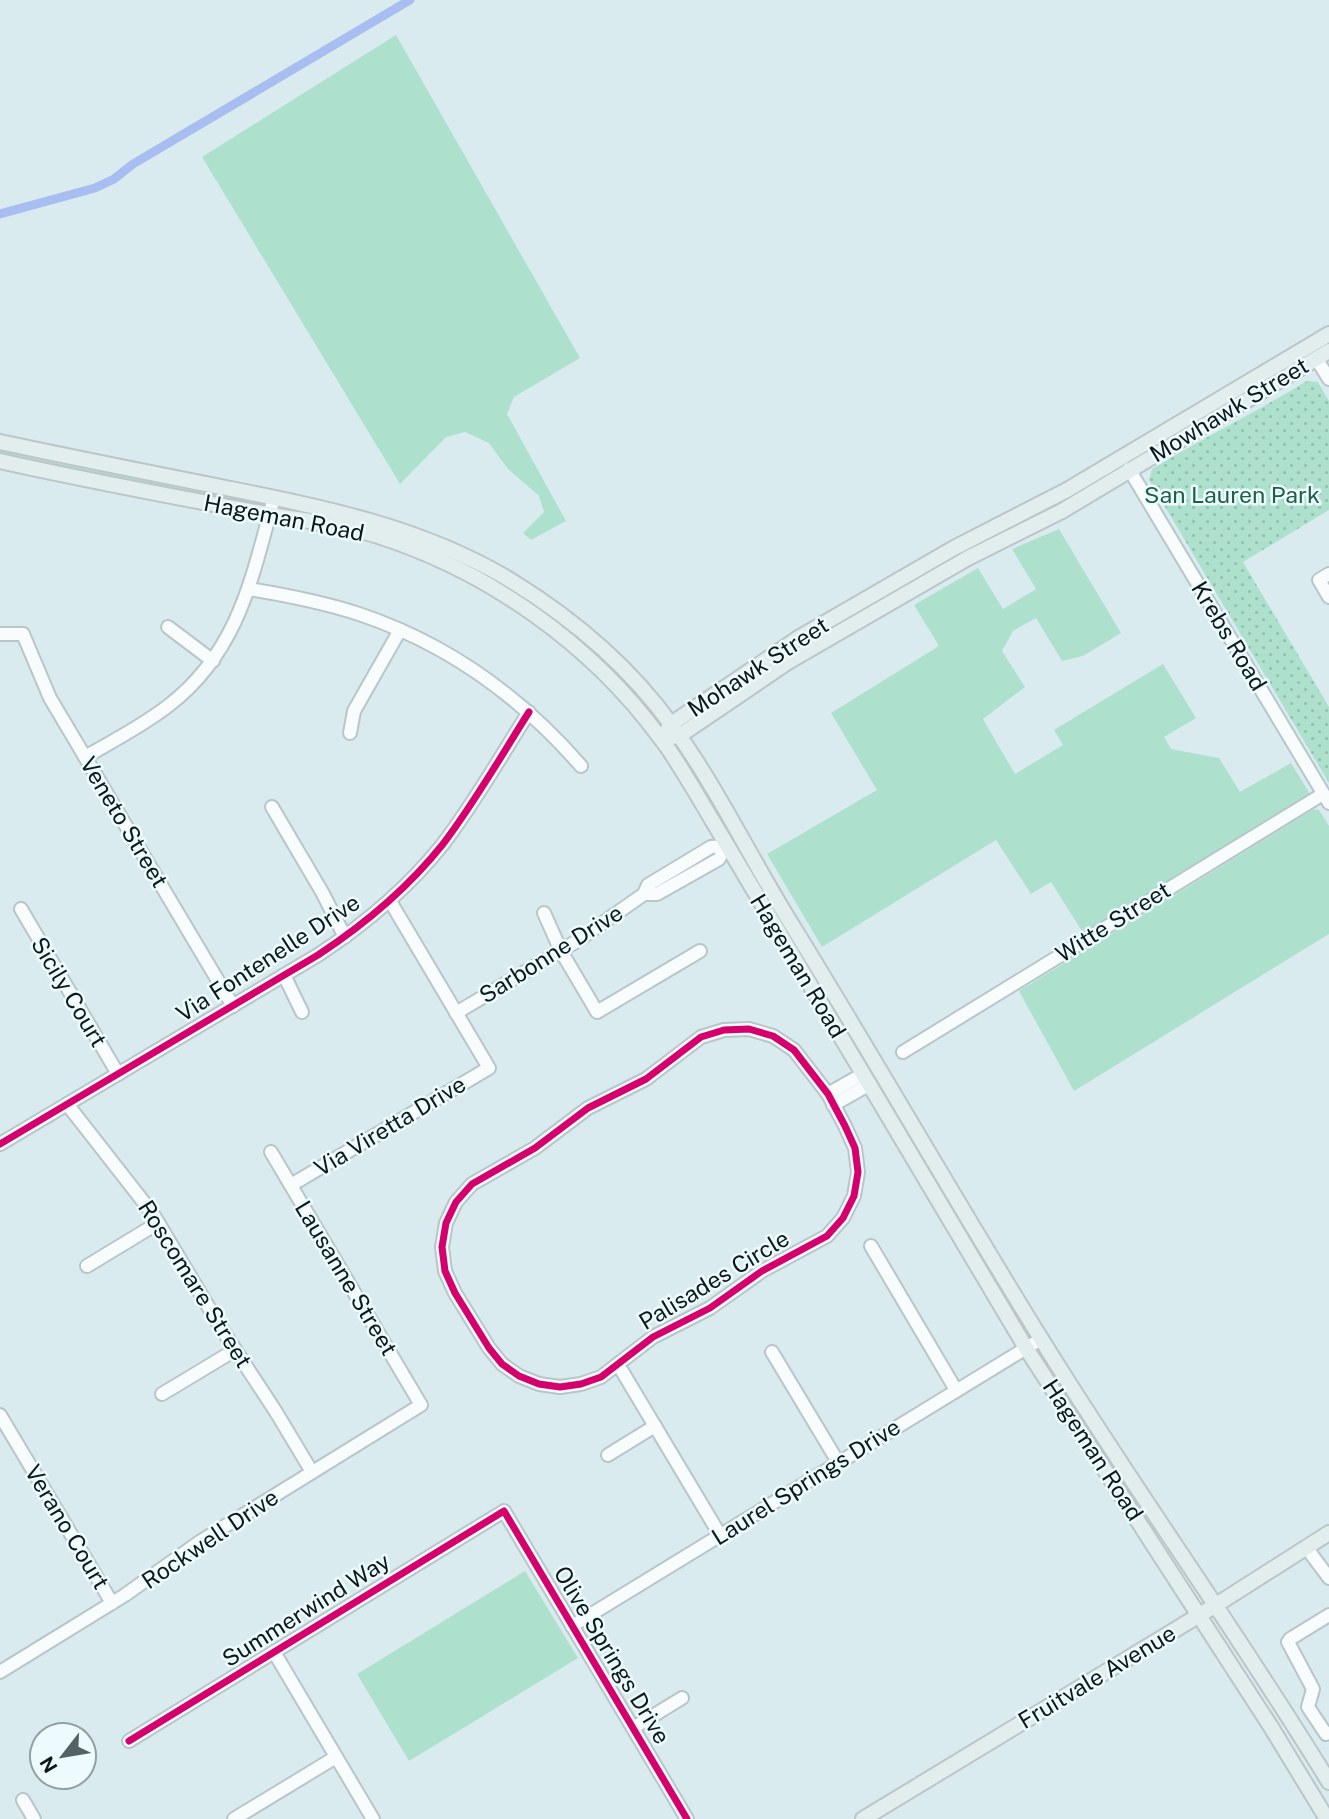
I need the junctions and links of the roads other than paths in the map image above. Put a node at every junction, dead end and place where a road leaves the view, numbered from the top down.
1 (1329, 334) edge
2 (1329, 341) edge
3 (1323, 354) edge
4 (1329, 379) edge
5 (1229, 393) junction
6 (0, 442) edge
7 (0, 461) edge
8 (1129, 469) junction
9 (274, 498) junction
10 (269, 514) junction
11 (1324, 577) edge
12 (249, 589) junction
13 (1329, 597) edge
14 (168, 627) dead end
15 (400, 630) junction
16 (0, 634) edge
17 (213, 661) junction
18 (529, 712) junction
19 (675, 730) junction
20 (350, 733) dead end
21 (661, 739) junction
22 (85, 757) junction
23 (581, 766) dead end
24 (1326, 798) edge
25 (272, 807) dead end
26 (726, 846) junction
27 (390, 901) junction
28 (21, 909) dead end
29 (544, 913) dead end
30 (787, 917) junction
31 (345, 937) junction
32 (561, 951) junction
33 (700, 951) dead end
34 (284, 975) junction
35 (233, 1006) junction
36 (302, 1012) dead end
37 (456, 1013) junction
38 (903, 1052) dead end
39 (118, 1074) junction
40 (866, 1079) junction
41 (831, 1100) junction
42 (67, 1104) junction
43 (1, 1141) edge
44 (924, 1143) junction
45 (271, 1152) dead end
46 (291, 1185) junction
47 (158, 1223) junction
48 (871, 1246) dead end
49 (86, 1266) dead end
50 (1041, 1339) junction
51 (1026, 1348) junction
52 (235, 1350) junction
53 (772, 1352) dead end
54 (622, 1371) dead end
55 (956, 1390) junction
56 (162, 1394) dead end
57 (421, 1405) joint
58 (0, 1415) edge
59 (655, 1426) junction
60 (1084, 1436) junction
61 (608, 1455) dead end
62 (838, 1462) junction
63 (312, 1472) junction
64 (1147, 1502) junction
65 (504, 1511) joint
66 (720, 1535) junction
67 (1327, 1539) edge
68 (1306, 1547) junction
69 (1329, 1578) edge
70 (112, 1603) junction
71 (1216, 1605) junction
72 (1199, 1615) junction
73 (1329, 1615) edge
74 (572, 1626) junction
75 (274, 1652) junction
76 (0, 1672) edge
77 (682, 1698) dead end
78 (1271, 1727) junction
79 (633, 1728) junction
80 (1329, 1733) edge
81 (129, 1741) dead end
82 (336, 1757) junction
83 (1329, 1782) edge
84 (23, 1800) dead end
85 (1329, 1804) edge
86 (34, 1819) edge
87 (234, 1819) edge
88 (373, 1819) edge
89 (687, 1819) edge
90 (863, 1819) edge
91 (1327, 1819) edge

1 - 5 main road, Mohawk Street
2 - 3 main road
3 - 4 street
3 - 8 main road, Mowhawk Street
5 - 8 main road
5 - 19 main road, Mohawk Street
6 - 9 main road, Hageman Road
7 - 10 main road, Hageman Road
8 - 19 main road, Mohawk Street
8 - 24 street, Krebs Road
9 - 10 street
9 - 19 main road, Hageman Road
10 - 12 street
10 - 21 main road, Hageman Road
11 - 13 street
12 - 15 street
12 - 17 street
14 - 17 street
15 - 18 street
15 - 20 street
16 - 22 street, Veneto Street
17 - 22 street
18 - 23 street
18 - 27 street, Via Fontenelle Drive
19 - 21 main road, Mohawk Street
19 - 30 main road, Hageman Road
21 - 26 main road, Hageman Road
22 - 35 street, Veneto Street
24 - 38 street, Witte Street
25 - 31 street
26 - 30 main road
26 - 32 street, Sarbonne Drive
26 - 40 main road, Hageman Road
27 - 31 street, Via Fontenelle Drive
27 - 37 street
28 - 39 street, Sicily Court
29 - 32 street
30 - 44 main road, Hageman Road
31 - 34 street, Via Fontenelle Drive
32 - 33 street
32 - 37 street, Sarbonne Drive
34 - 35 street, Via Fontenelle Drive
34 - 36 street
35 - 39 street, Via Fontenelle Drive
37 - 46 street, Via Viretta Drive
39 - 42 street, Via Fontenelle Drive
40 - 41 street
40 - 44 main road
40 - 51 main road, Hageman Road
41 - 41 street, Palisades Circle
42 - 43 street, Via Fontenelle Drive
42 - 47 street, Roscomare Street
44 - 50 main road, Hageman Road
45 - 46 street, Lausanne Street
46 - 57 street, Lausanne Street
47 - 49 street
47 - 52 street, Roscomare Street
48 - 55 street
50 - 51 street, Laurel Springs Drive
50 - 64 main road, Hageman Road
51 - 55 street, Laurel Springs Drive
51 - 60 main road, Hageman Road
52 - 56 street
52 - 63 street, Roscomare Street
53 - 62 street
54 - 59 street
55 - 62 street, Laurel Springs Drive
57 - 63 street, Rockwell Drive
58 - 70 street, Verano Court
59 - 61 street
59 - 66 street
60 - 64 main road
60 - 72 main road, Hageman Road
62 - 66 street, Laurel Springs Drive
63 - 70 street, Rockwell Drive
64 - 71 main road, Hageman Road
65 - 74 street, Olive Springs Drive
65 - 75 street, Summerwind Way
66 - 74 street, Laurel Springs Drive
67 - 68 main road, Fruitvale Avenue
68 - 69 street
68 - 71 main road, Fruitvale Avenue
70 - 76 street, Rockwell Drive
71 - 72 main road, Fruitvale Avenue
71 - 83 main road, Hageman Road
72 - 78 main road, Hageman Road
72 - 90 main road, Fruitvale Avenue
73 - 80 street
74 - 79 street, Olive Springs Drive
75 - 81 street, Summerwind Way
75 - 82 street
77 - 79 street
78 - 85 main road
78 - 91 main road, Hageman Road
79 - 89 street, Olive Springs Drive
82 - 87 street
82 - 88 street
84 - 86 street

